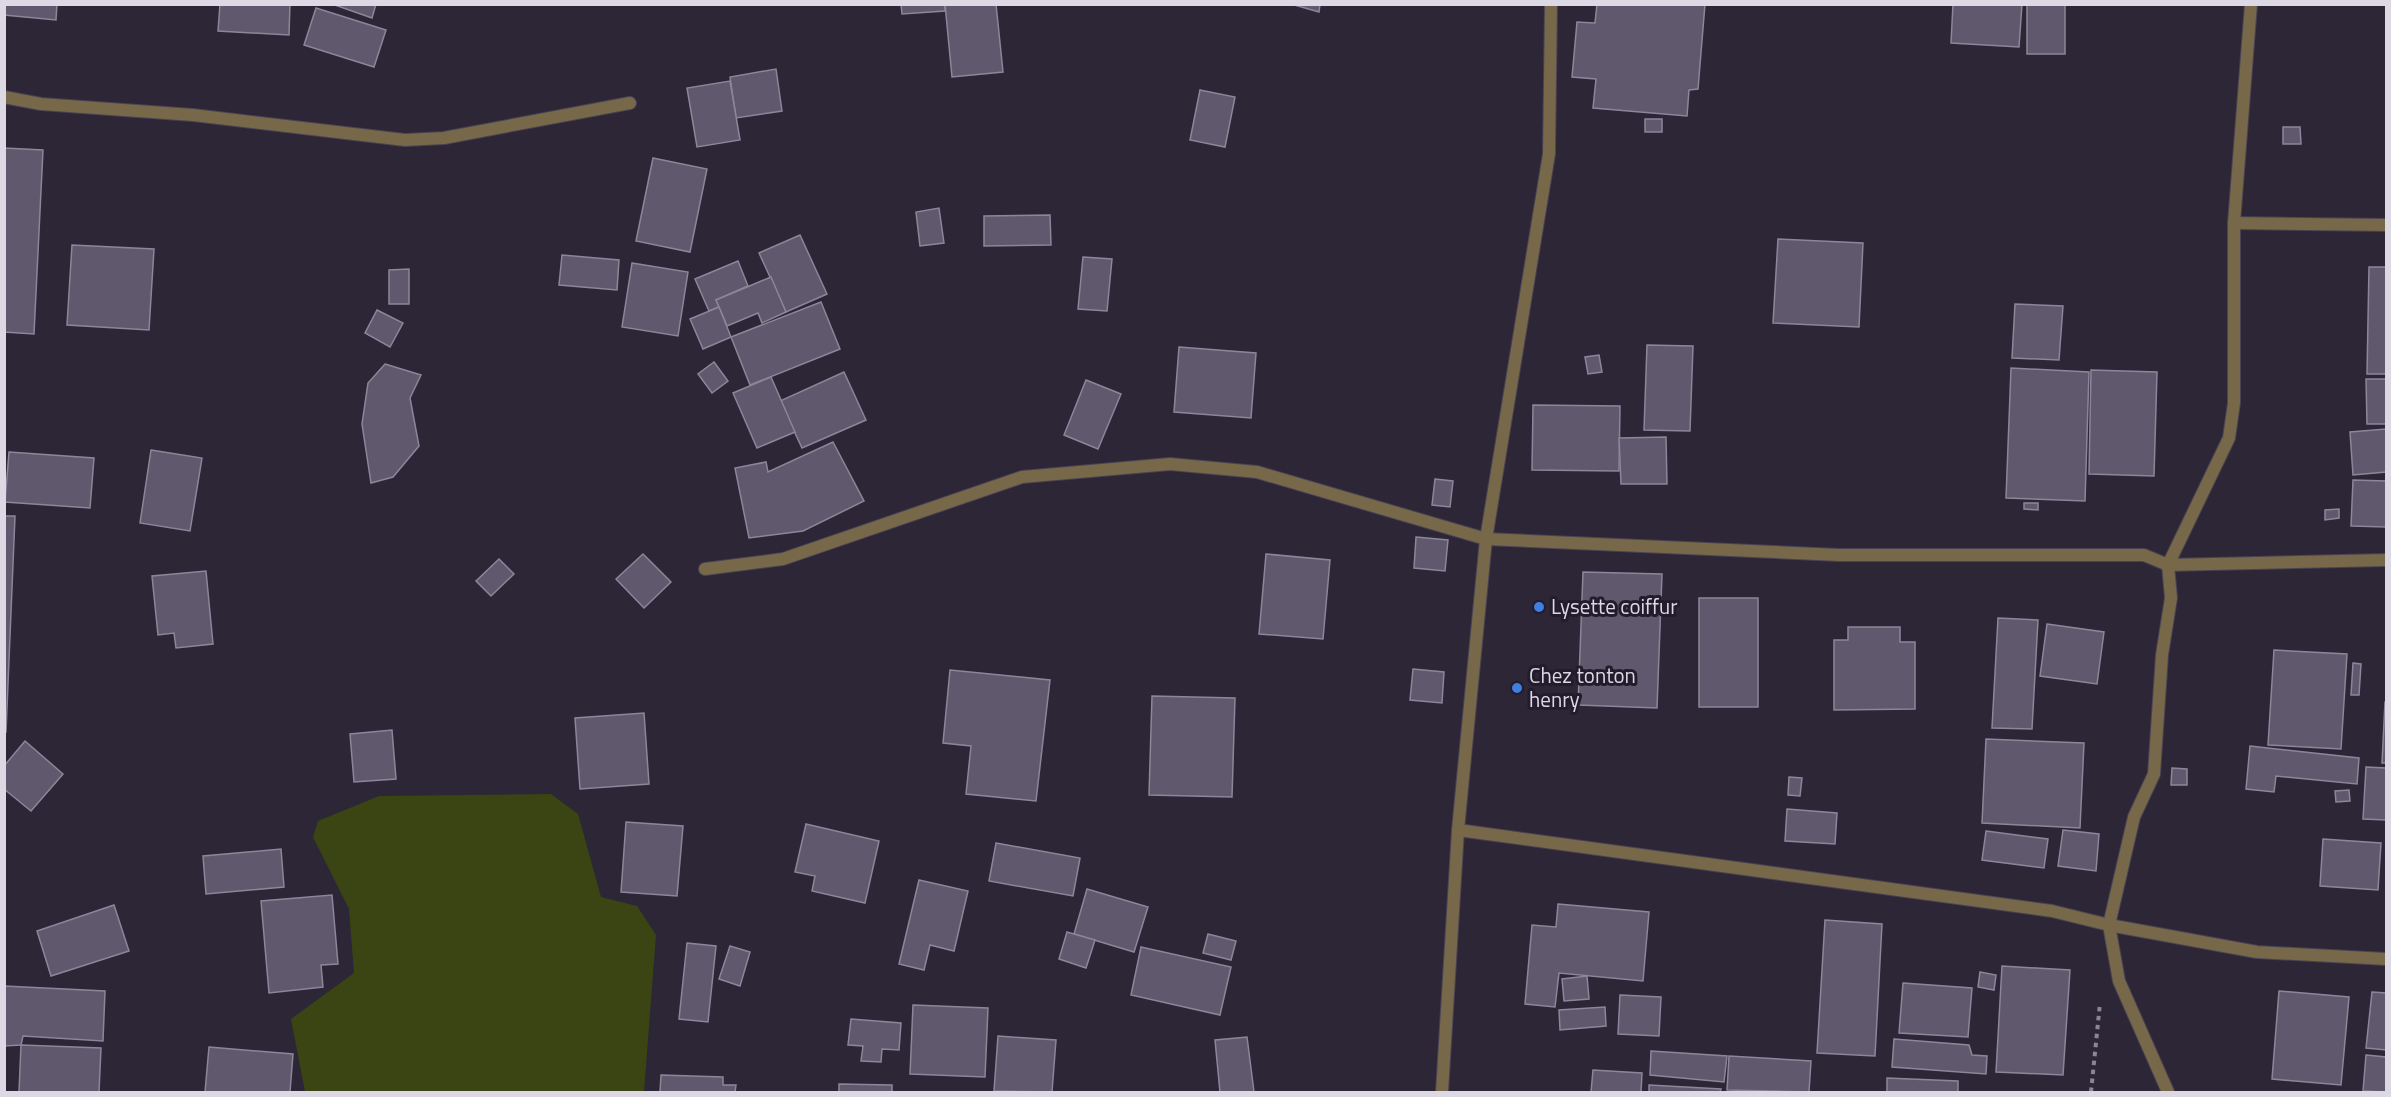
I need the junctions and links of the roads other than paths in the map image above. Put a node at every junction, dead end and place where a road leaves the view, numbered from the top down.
1 (1551, 4) edge
2 (2251, 4) edge
3 (4, 97) edge
4 (630, 102) dead end
5 (2234, 223) junction
6 (2386, 225) edge
7 (1486, 539) junction
8 (2386, 560) edge
9 (2168, 565) junction
10 (705, 569) dead end
11 (1458, 830) junction
12 (2109, 925) junction
13 (2386, 959) edge
14 (1442, 1092) edge
15 (2168, 1092) edge

1 - 7 street
2 - 5 street
3 - 4 street
5 - 6 street
5 - 9 street
7 - 9 street
7 - 10 street
7 - 11 street
8 - 9 street
9 - 12 street
11 - 12 street
11 - 14 street
12 - 13 street
12 - 15 street

